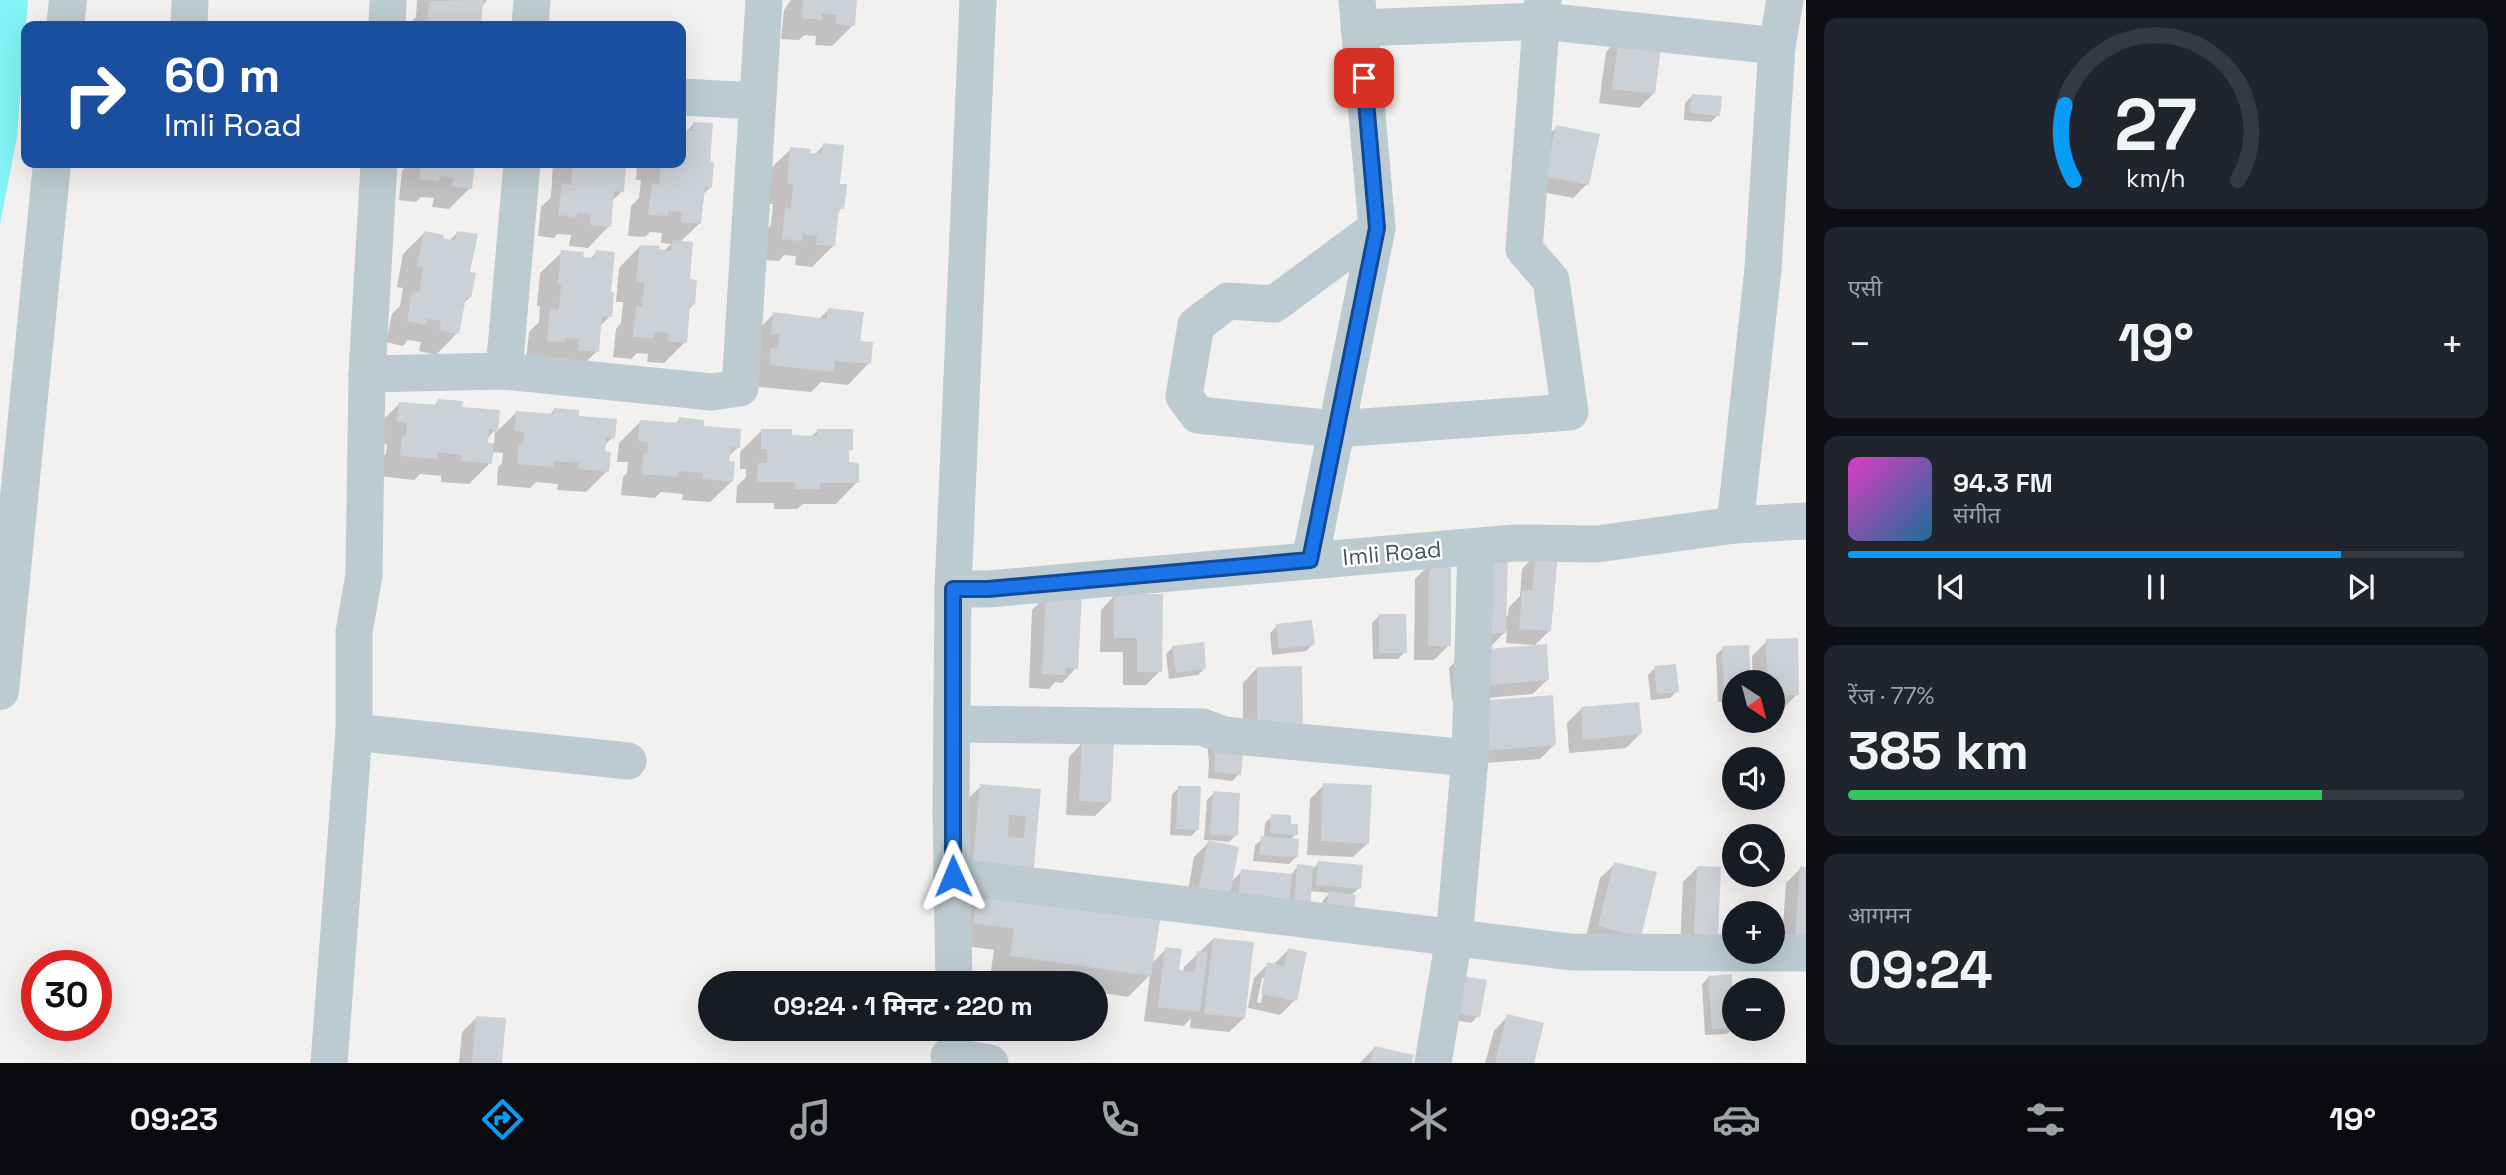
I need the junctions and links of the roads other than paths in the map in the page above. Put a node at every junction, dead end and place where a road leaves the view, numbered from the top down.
1 (68, 0) edge
2 (190, 0) edge
3 (388, 0) edge
4 (532, 0) edge
5 (764, 0) edge
6 (978, 0) edge
7 (1785, 0) edge
8 (1543, 10) edge
9 (1358, 14) edge
10 (66, 21) edge
11 (189, 21) edge
12 (387, 21) edge
13 (530, 21) edge
14 (1777, 46) junction
15 (686, 97) edge
16 (757, 101) junction
17 (52, 168) edge
18 (379, 168) edge
19 (522, 168) edge
20 (1377, 228) junction
21 (504, 371) junction
22 (367, 374) junction
23 (1336, 429) junction
24 (1806, 521) edge
25 (1735, 526) junction
26 (1476, 547) junction
27 (1310, 560) junction
28 (953, 589) junction
29 (0, 691) edge
30 (952, 724) junction
31 (354, 732) junction
32 (1470, 758) junction
33 (628, 761) dead end
34 (953, 876) junction
35 (1454, 938) junction
36 (1806, 953) edge
37 (954, 971) edge
38 (949, 1049) edge
39 (329, 1063) edge
40 (990, 1063) edge
41 (1433, 1063) edge

1 - 10 street
2 - 11 street
3 - 12 street
4 - 13 street
5 - 16 street
6 - 28 street
7 - 14 street
8 - 9 street
8 - 14 street
8 - 23 street
9 - 20 street
14 - 25 street
15 - 16 street
16 - 21 street
17 - 29 street
18 - 22 street
19 - 21 street
20 - 23 street
20 - 23 street
21 - 22 street
22 - 31 street
23 - 27 street
24 - 25 street, Imli Road
25 - 26 street, Imli Road
26 - 27 street, Imli Road
26 - 32 street
27 - 28 street, Imli Road
28 - 30 street
30 - 32 street
30 - 34 street
31 - 33 street
31 - 39 street
32 - 35 street
34 - 35 street
34 - 37 street
35 - 36 street
35 - 41 street
38 - 40 street

